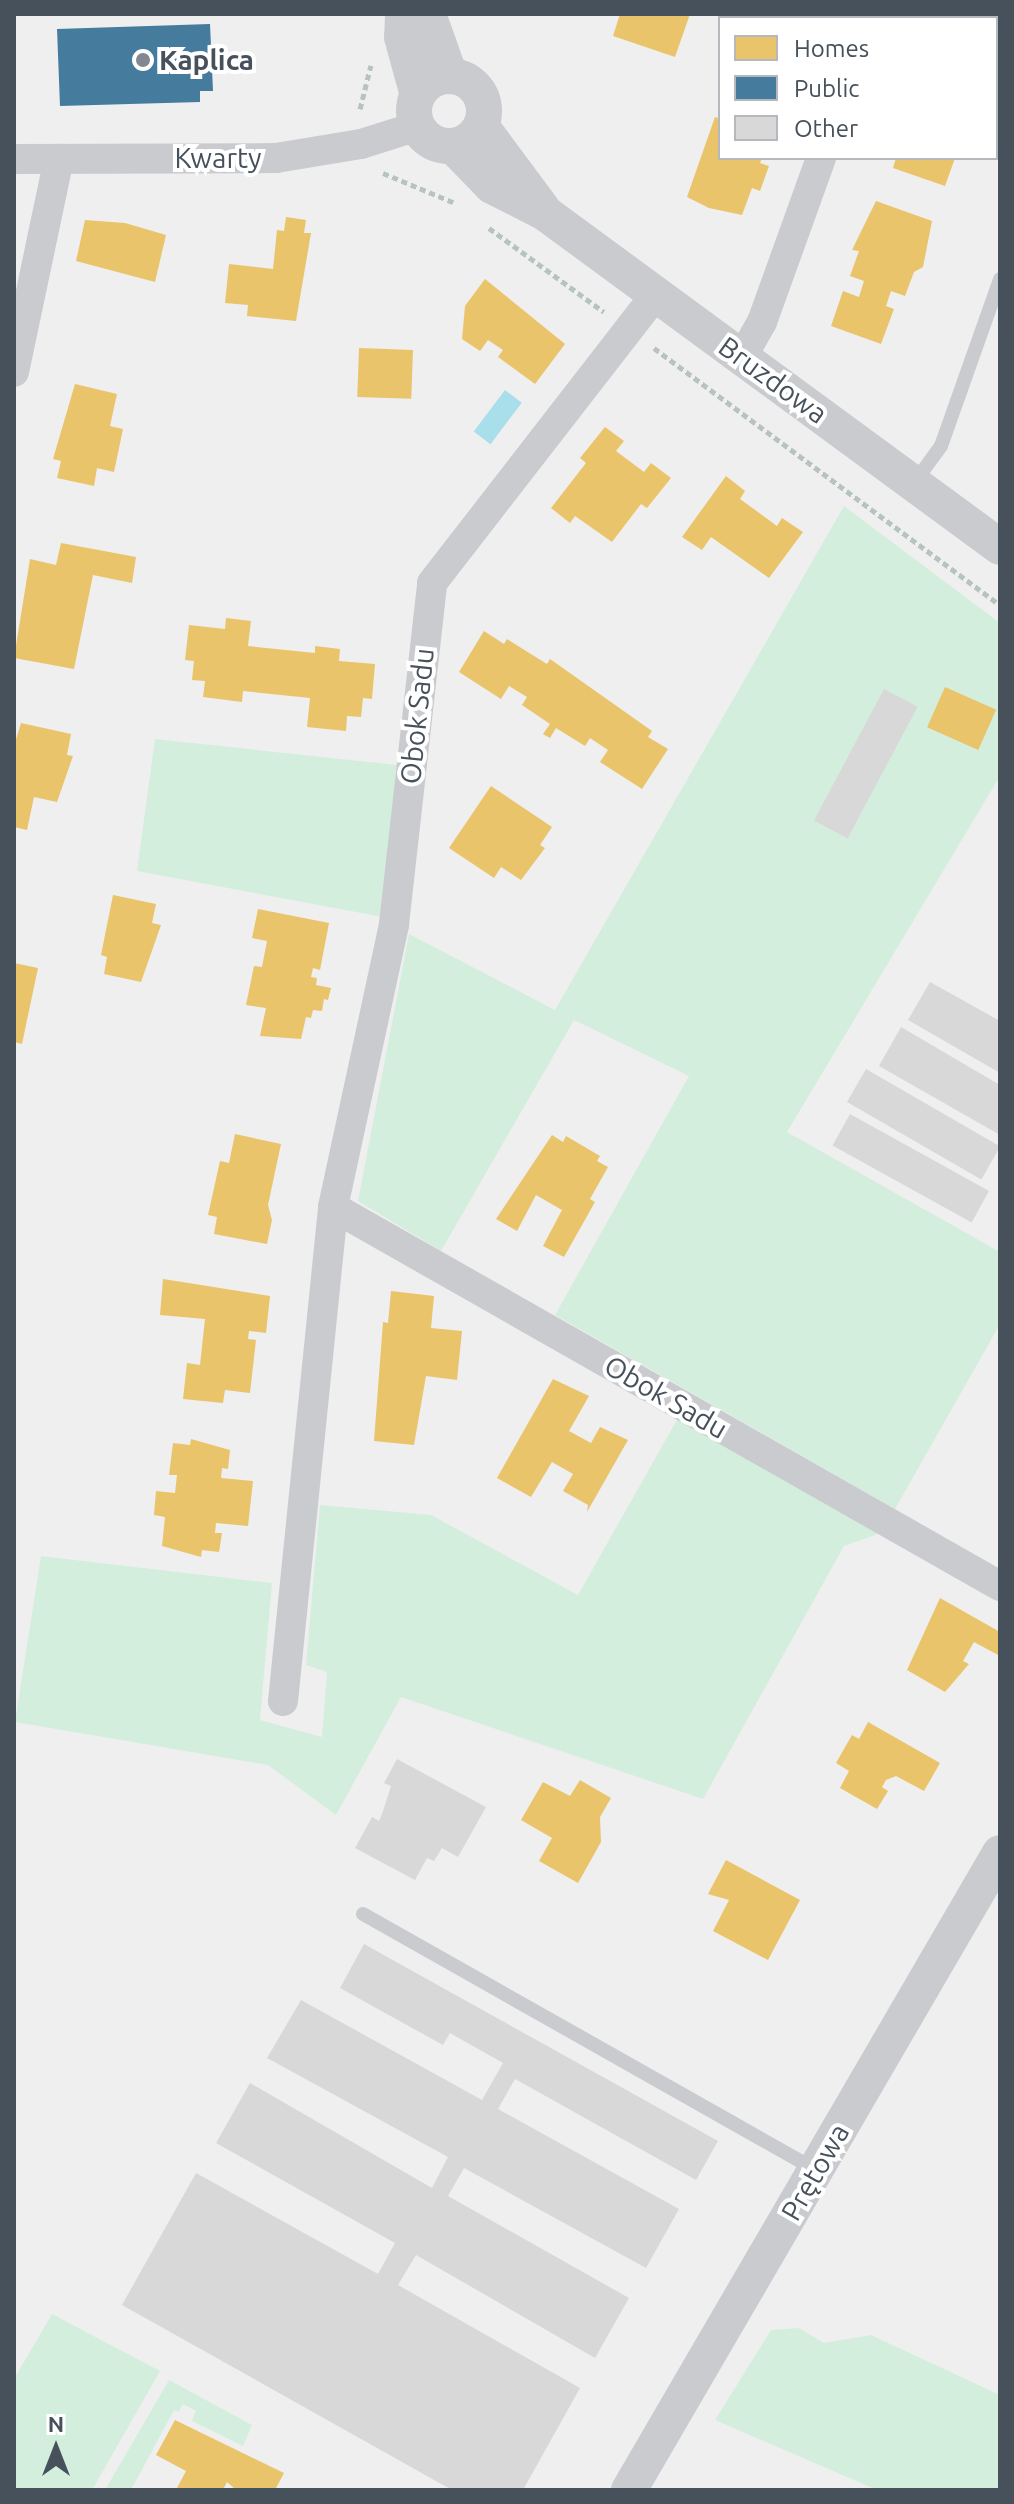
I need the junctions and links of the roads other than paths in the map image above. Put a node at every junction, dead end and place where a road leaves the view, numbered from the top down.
1 (403, 14) edge
2 (428, 14) edge
3 (450, 76) junction
4 (418, 110) junction
5 (467, 136) junction
6 (14, 159) edge
7 (59, 159) junction
8 (820, 160) edge
9 (1000, 279) edge
10 (656, 294) junction
11 (742, 357) junction
12 (14, 372) edge
13 (913, 484) junction
14 (1000, 547) edge
15 (333, 1207) junction
16 (1000, 1586) edge
17 (283, 1701) dead end
18 (1000, 1853) edge
19 (363, 1914) dead end
20 (816, 2170) junction
21 (629, 2490) edge

1 - 4 street
2 - 3 street
3 - 4 street
3 - 5 street
4 - 5 street
4 - 7 street, Kwarty
5 - 10 street, Bruzdowa
6 - 7 street, Kwarty
7 - 12 street
8 - 11 street
9 - 13 lane
10 - 11 street, Bruzdowa
10 - 15 street, Obok Sadu
11 - 13 street, Bruzdowa
13 - 14 street, Bruzdowa
15 - 16 street, Obok Sadu
15 - 17 street, Obok Sadu
18 - 20 street, Prętowa
19 - 20 lane
20 - 21 street, Prętowa

